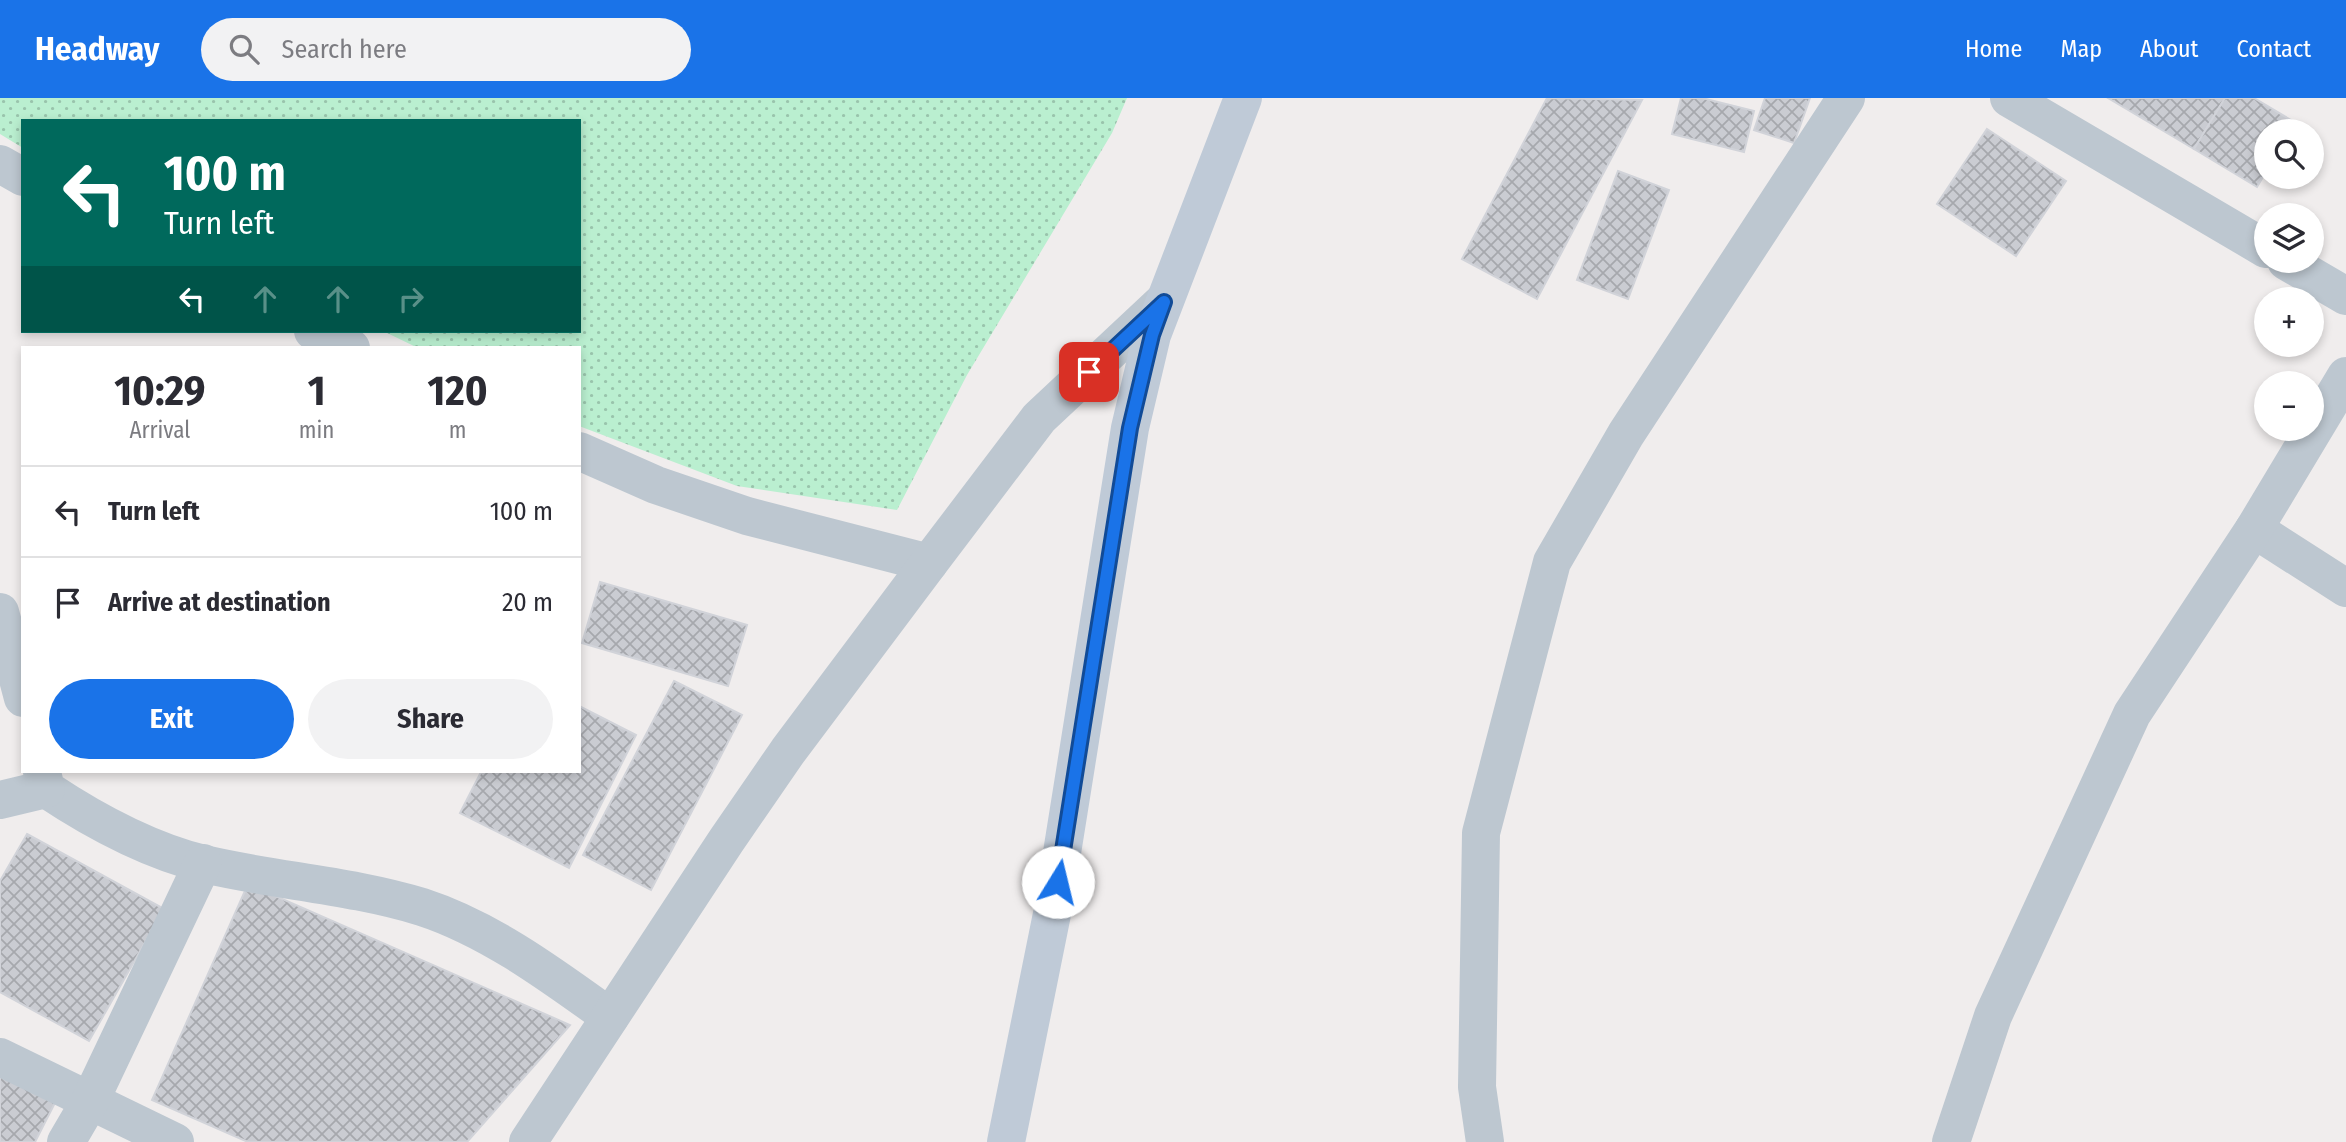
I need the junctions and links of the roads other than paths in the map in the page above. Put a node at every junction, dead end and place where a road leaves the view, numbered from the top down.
1 (1243, 98) edge
2 (1846, 98) edge
3 (2009, 98) edge
4 (0, 164) edge
5 (21, 176) edge
6 (2254, 242) edge
7 (2307, 273) edge
8 (2346, 296) edge
9 (1164, 302) junction
10 (318, 333) edge
11 (347, 346) edge
12 (2346, 376) edge
13 (581, 452) edge
14 (2254, 529) junction
15 (929, 562) junction
16 (2346, 588) edge
17 (0, 612) edge
18 (21, 691) edge
19 (44, 780) edge
20 (0, 800) edge
21 (203, 863) junction
22 (610, 1017) junction
23 (0, 1057) edge
24 (89, 1101) junction
25 (66, 1142) edge
26 (175, 1142) edge
27 (528, 1142) edge
28 (1006, 1142) edge
29 (1485, 1142) edge
30 (1951, 1142) edge

1 - 9 street
2 - 29 street
3 - 6 street
4 - 5 street
7 - 8 street
9 - 15 street
9 - 28 street
10 - 11 street
12 - 14 street
13 - 15 street
14 - 16 street
14 - 30 street
15 - 22 street
17 - 18 street
19 - 20 street
19 - 21 street
21 - 22 street
21 - 24 street
22 - 27 street
23 - 24 street
24 - 25 street
24 - 26 street

